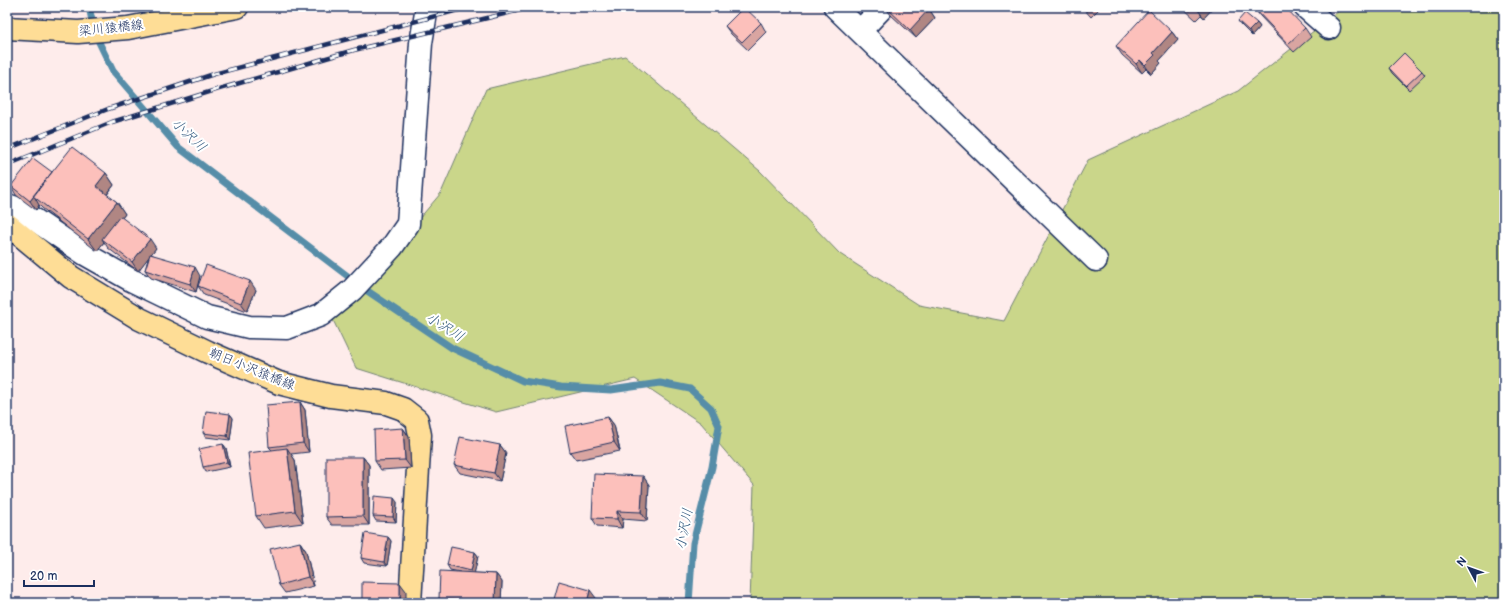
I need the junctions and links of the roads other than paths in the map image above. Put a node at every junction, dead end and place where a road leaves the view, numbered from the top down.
1 (237, 7) edge
2 (427, 7) edge
3 (835, 7) edge
4 (883, 7) edge
5 (1306, 7) edge
6 (7, 28) edge
7 (1329, 28) dead end
8 (860, 31) junction
9 (7, 205) edge
10 (7, 224) edge
11 (1096, 260) dead end
12 (410, 603) edge

1 - 6 main road, 梁川猿橋線
2 - 9 street
3 - 8 street
4 - 8 street
5 - 7 street
8 - 11 street
10 - 12 main road, 朝日小沢猿橋線

